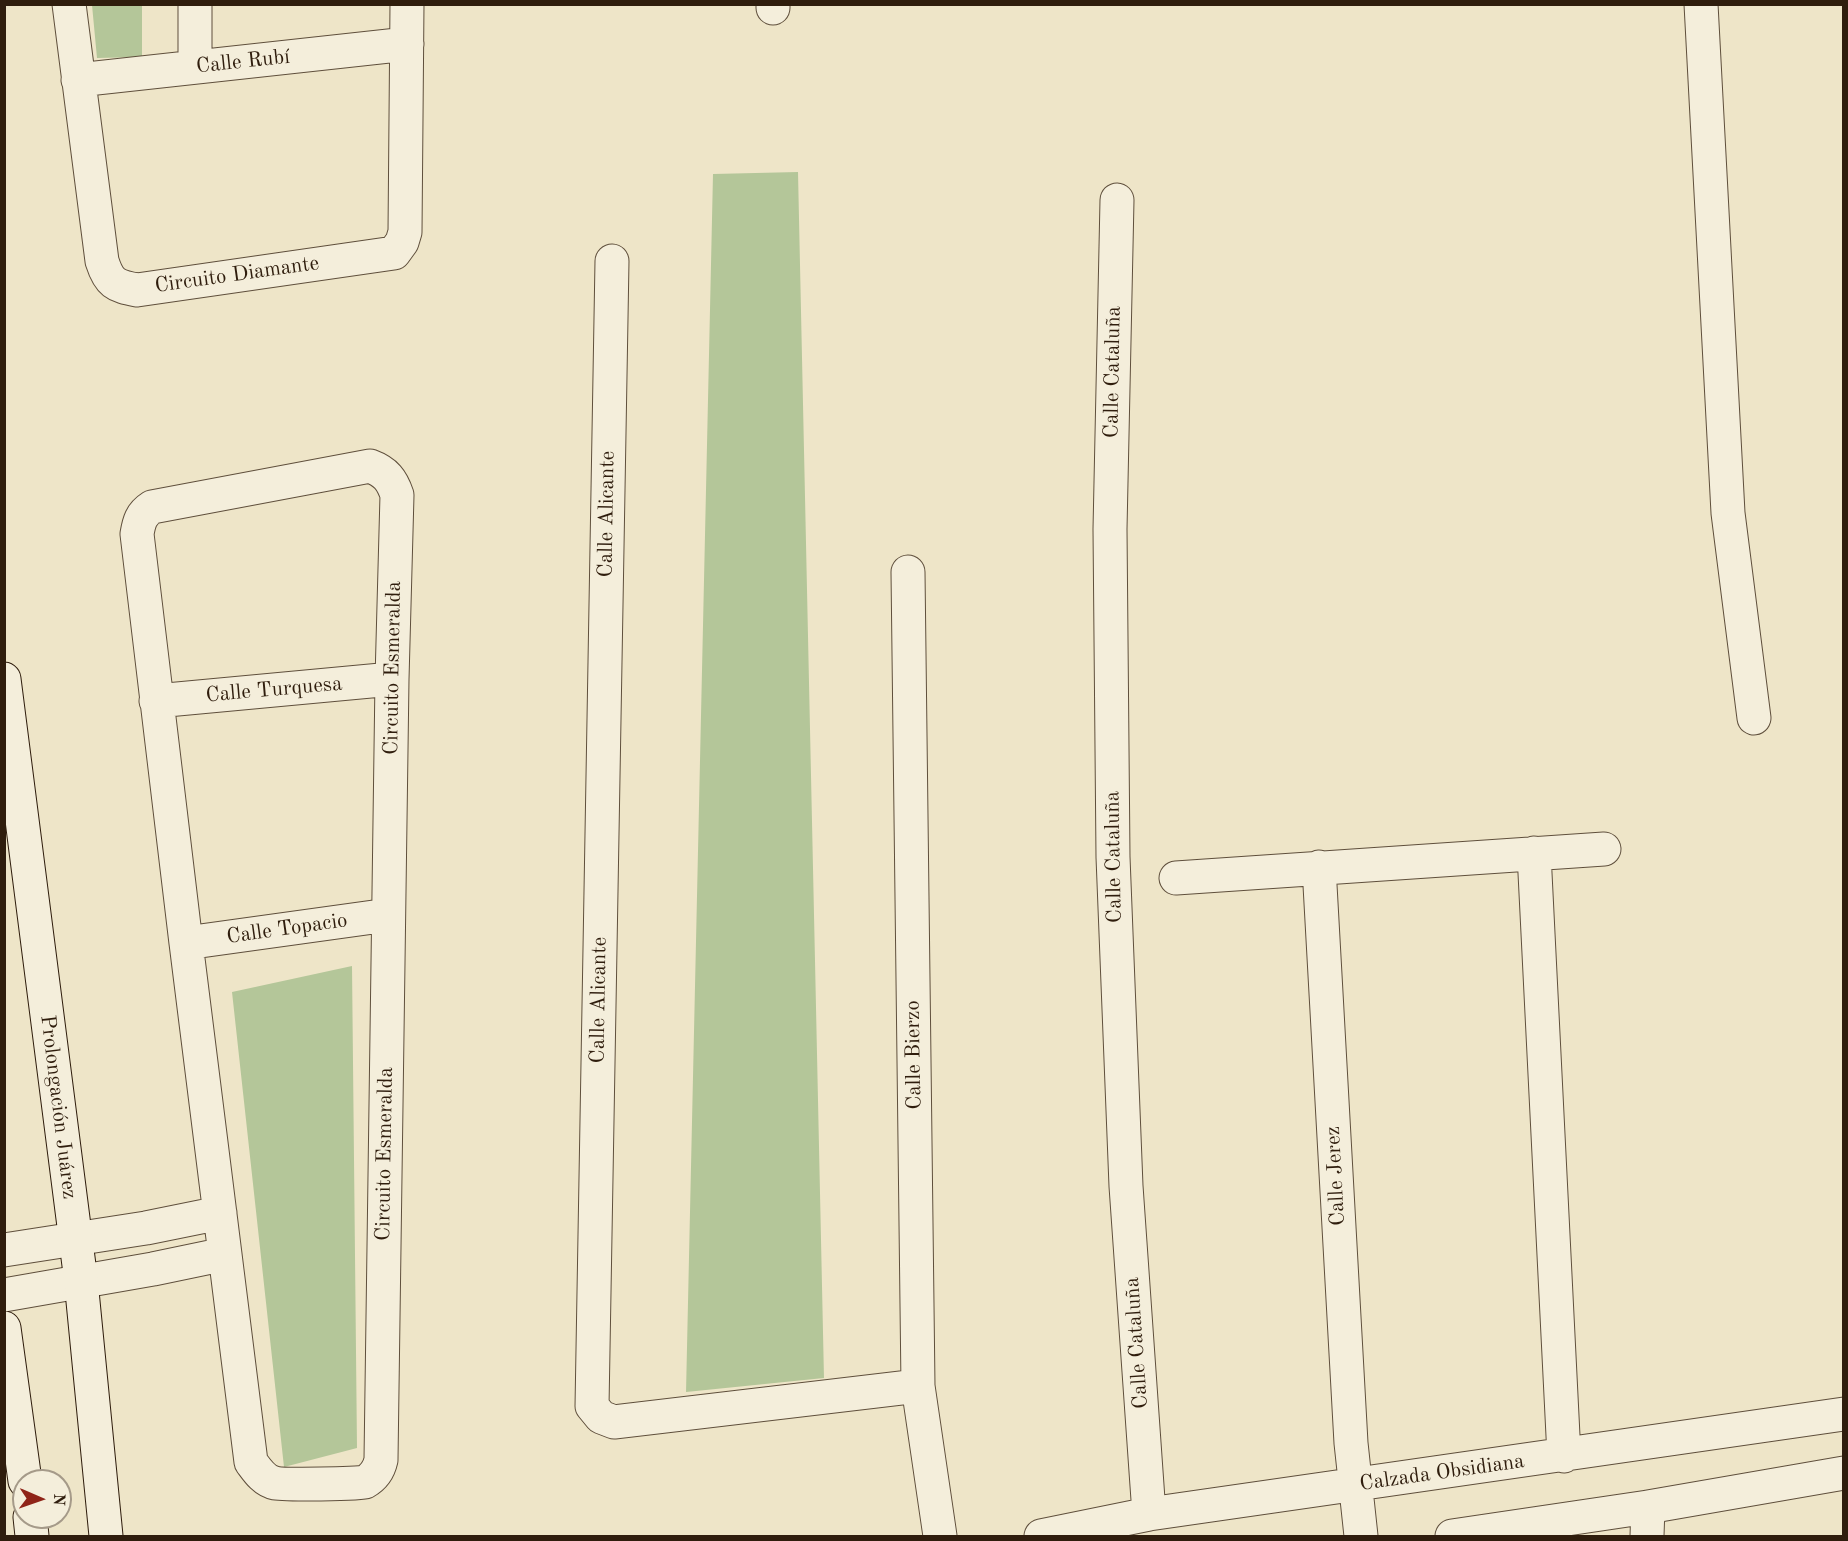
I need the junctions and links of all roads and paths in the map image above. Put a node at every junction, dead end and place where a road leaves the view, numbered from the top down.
1 (69, 4) edge
2 (195, 4) edge
3 (407, 4) edge
4 (1701, 4) edge
5 (408, 45) junction
6 (195, 67) junction
7 (78, 80) junction
8 (1117, 200) dead end
9 (612, 261) dead end
10 (908, 572) dead end
11 (392, 678) junction
12 (4, 679) edge
13 (156, 701) junction
14 (1754, 718) dead end
15 (1604, 849) dead end
16 (1534, 853) junction
17 (1319, 867) junction
18 (1176, 878) dead end
19 (388, 915) junction
20 (186, 943) junction
21 (220, 1213) junction
22 (75, 1239) junction
23 (4, 1250) edge
24 (225, 1254) junction
25 (81, 1281) junction
26 (4, 1295) edge
27 (4, 1328) edge
28 (918, 1386) junction
29 (1844, 1414) edge
30 (1564, 1456) junction
31 (23, 1469) edge
32 (1844, 1473) edge
33 (1356, 1485) junction
34 (1149, 1514) junction
35 (1647, 1522) edge
36 (106, 1536) edge
37 (940, 1536) edge
38 (1041, 1536) edge
39 (1361, 1536) edge
40 (1452, 1536) edge

1 - 7 street, Circuito Diamante
2 - 6 street
3 - 5 street, Circuito Diamante
4 - 14 street
5 - 6 street, Calle Rubí
5 - 7 street, Circuito Diamante
6 - 7 street, Calle Rubí
8 - 34 street, Calle Cataluña
9 - 28 street, Calle Alicante
10 - 28 street, Calle Bierzo
11 - 13 street, Calle Turquesa
11 - 13 street, Circuito Esmeralda
11 - 19 street, Circuito Esmeralda
12 - 22 street, Prolongación Juárez
13 - 20 street, Circuito Esmeralda
15 - 16 street
16 - 17 street
16 - 30 street
17 - 18 street
17 - 33 street, Calle Jerez
19 - 20 street, Calle Topacio
19 - 24 street, Circuito Esmeralda
20 - 21 street, Circuito Esmeralda
21 - 22 street
21 - 24 street, Circuito Esmeralda
22 - 23 street
22 - 25 street, Prolongación Juárez
24 - 25 street
25 - 26 street
25 - 36 street, Prolongación Juárez
27 - 31 street
28 - 37 street, Calle Bierzo
29 - 30 street, Calzada Obsidiana
30 - 33 street, Calzada Obsidiana
32 - 35 street
33 - 34 street, Calzada Obsidiana
33 - 39 street, Calle Jerez
34 - 38 street, Calzada Obsidiana
35 - 40 street

